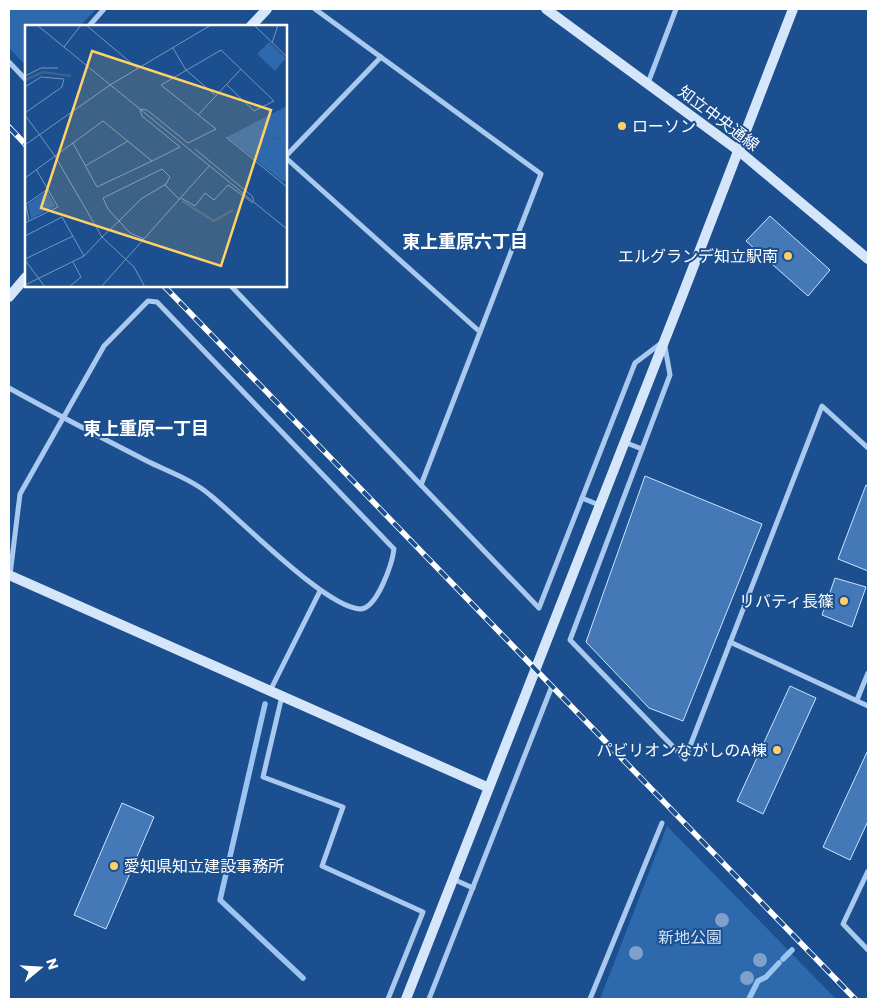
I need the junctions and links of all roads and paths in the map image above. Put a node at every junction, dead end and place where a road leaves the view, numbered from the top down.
1 (104, 9) edge
2 (267, 9) edge
3 (315, 9) edge
4 (546, 9) edge
5 (676, 9) edge
6 (793, 9) edge
7 (90, 25) edge
8 (252, 25) edge
9 (381, 57) junction
10 (9, 62) edge
11 (25, 79) edge
12 (647, 84) junction
13 (739, 151) junction
14 (288, 155) edge
15 (288, 159) edge
16 (868, 259) edge
17 (25, 278) edge
18 (233, 288) edge
19 (9, 297) edge
20 (480, 332) junction
21 (664, 341) junction
22 (9, 388) edge
23 (62, 417) junction
24 (624, 442) junction
25 (868, 448) edge
26 (642, 449) junction
27 (421, 485) junction
28 (582, 498) junction
29 (599, 505) junction
30 (9, 575) edge
31 (320, 591) junction
32 (730, 642) junction
33 (868, 673) edge
34 (552, 686) dead end
35 (270, 691) junction
36 (282, 696) junction
37 (857, 700) junction
38 (868, 706) edge
39 (487, 787) junction
40 (662, 822) dead end
41 (868, 871) edge
42 (452, 879) junction
43 (473, 888) junction
44 (868, 950) edge
45 (388, 999) edge
46 (406, 999) edge
47 (429, 999) edge
48 (590, 999) edge

1 - 7 street
2 - 8 street
3 - 9 street
4 - 12 street, 知立中央通線
5 - 12 street
6 - 13 street
9 - 14 street
9 - 20 street
10 - 11 street
12 - 13 street, 知立中央通線
13 - 16 street, 知立中央通線
13 - 21 street
15 - 20 street
17 - 19 street
18 - 27 street
20 - 27 street
21 - 24 street
21 - 26 street
21 - 28 street
22 - 23 street
23 - 30 street
23 - 31 street
23 - 31 street
24 - 26 street
24 - 29 street
25 - 32 street
26 - 32 street
27 - 28 street
28 - 29 street
29 - 39 street
30 - 35 street
31 - 35 street
32 - 37 street
33 - 37 street
34 - 43 street
35 - 36 street
36 - 39 street
36 - 45 street
37 - 38 street
39 - 42 street
40 - 48 street
41 - 44 street
42 - 43 street
42 - 46 street
43 - 47 street

